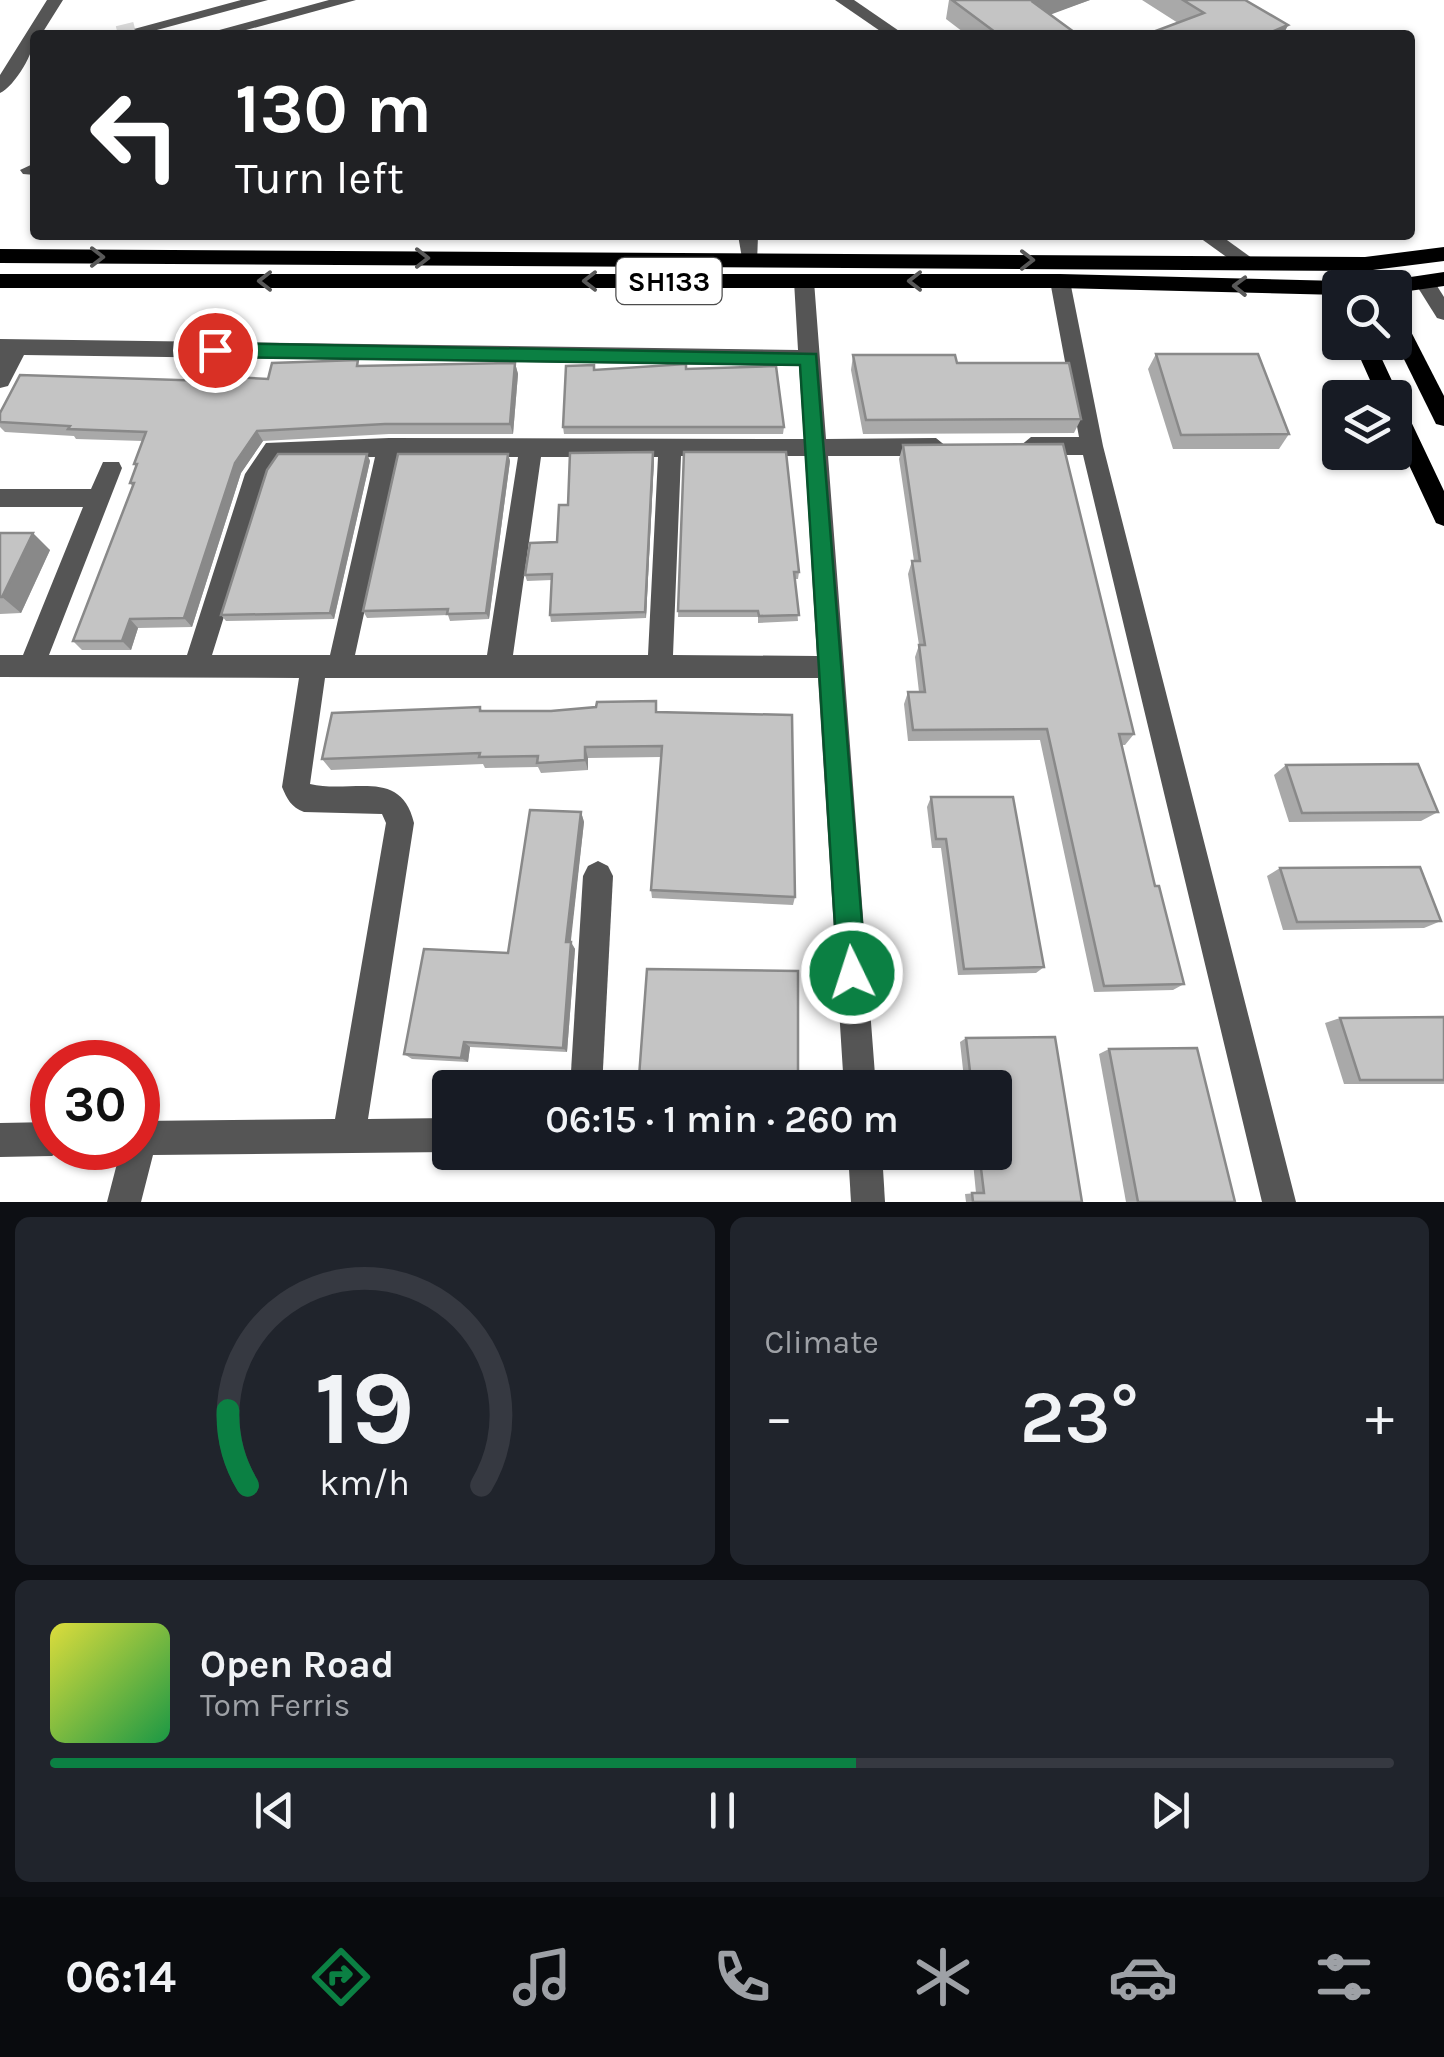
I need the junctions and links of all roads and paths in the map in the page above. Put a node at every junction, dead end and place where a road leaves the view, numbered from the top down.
1 (55, 0) edge
2 (260, 0) edge
3 (348, 0) edge
4 (843, 0) edge
5 (166, 23) edge
6 (142, 29) dead end
7 (40, 30) edge
8 (229, 30) edge
9 (889, 30) edge
10 (27, 57) edge
11 (30, 78) edge
12 (1, 87) edge
13 (748, 240) edge
14 (1214, 240) edge
15 (1444, 254) edge
16 (0, 256) edge
17 (750, 259) junction
18 (1246, 261) junction
19 (1327, 263) junction
20 (1365, 264) junction
21 (1330, 270) edge
22 (1369, 270) edge
23 (804, 280) junction
24 (0, 281) edge
25 (1060, 281) junction
26 (1434, 281) edge
27 (1322, 289) edge
28 (1444, 313) edge
29 (8, 347) edge
30 (1412, 354) edge
31 (809, 358) junction
32 (0, 380) edge
33 (1444, 418) edge
34 (1013, 446) edge
35 (1092, 446) junction
36 (388, 447) junction
37 (816, 447) junction
38 (954, 447) edge
39 (1412, 447) edge
40 (531, 448) junction
41 (670, 448) junction
42 (111, 468) dead end
43 (0, 498) edge
44 (98, 498) junction
45 (1444, 516) edge
46 (0, 666) edge
47 (31, 666) junction
48 (196, 666) junction
49 (327, 666) junction
50 (498, 666) junction
51 (660, 667) junction
52 (831, 667) junction
53 (598, 876) dead end
54 (587, 1070) edge
55 (859, 1070) edge
56 (432, 1135) edge
57 (349, 1136) junction
58 (160, 1138) edge
59 (30, 1139) edge
60 (0, 1140) edge
61 (132, 1170) edge
62 (866, 1170) edge
63 (124, 1202) edge
64 (868, 1202) edge
65 (1278, 1202) edge

1 - 7 street
2 - 5 street
3 - 8 street
4 - 9 street
5 - 6 street
10 - 12 street
11 - 12 street
13 - 17 street
14 - 18 street
15 - 20 main road
16 -> 17 main road, SH133
17 -> 18 main road, SH133
18 - 19 main road, SH133
19 - 20 main road
19 - 21 main road
20 - 22 main road
23 -> 24 main road, SH133
25 -> 23 main road, SH133
23 - 31 street
27 -> 25 main road, SH133
25 - 35 street
26 - 28 street
29 - 31 street
29 - 32 street
30 - 33 main road
31 - 37 street
34 - 35 street
35 - 65 street
36 - 40 street
36 - 48 street
36 - 49 street
37 - 38 street
37 - 41 street
37 - 52 street
39 - 45 main road
40 - 41 street
40 - 50 street
41 - 51 street
42 - 44 street
43 - 44 street
44 - 47 street
46 - 47 street
47 - 48 street
48 - 49 street
49 - 50 street
49 - 57 street
50 - 51 street
51 - 52 street
52 - 55 street
53 - 54 street
56 - 57 street
57 - 58 street
59 - 60 street
61 - 63 street
62 - 64 street

